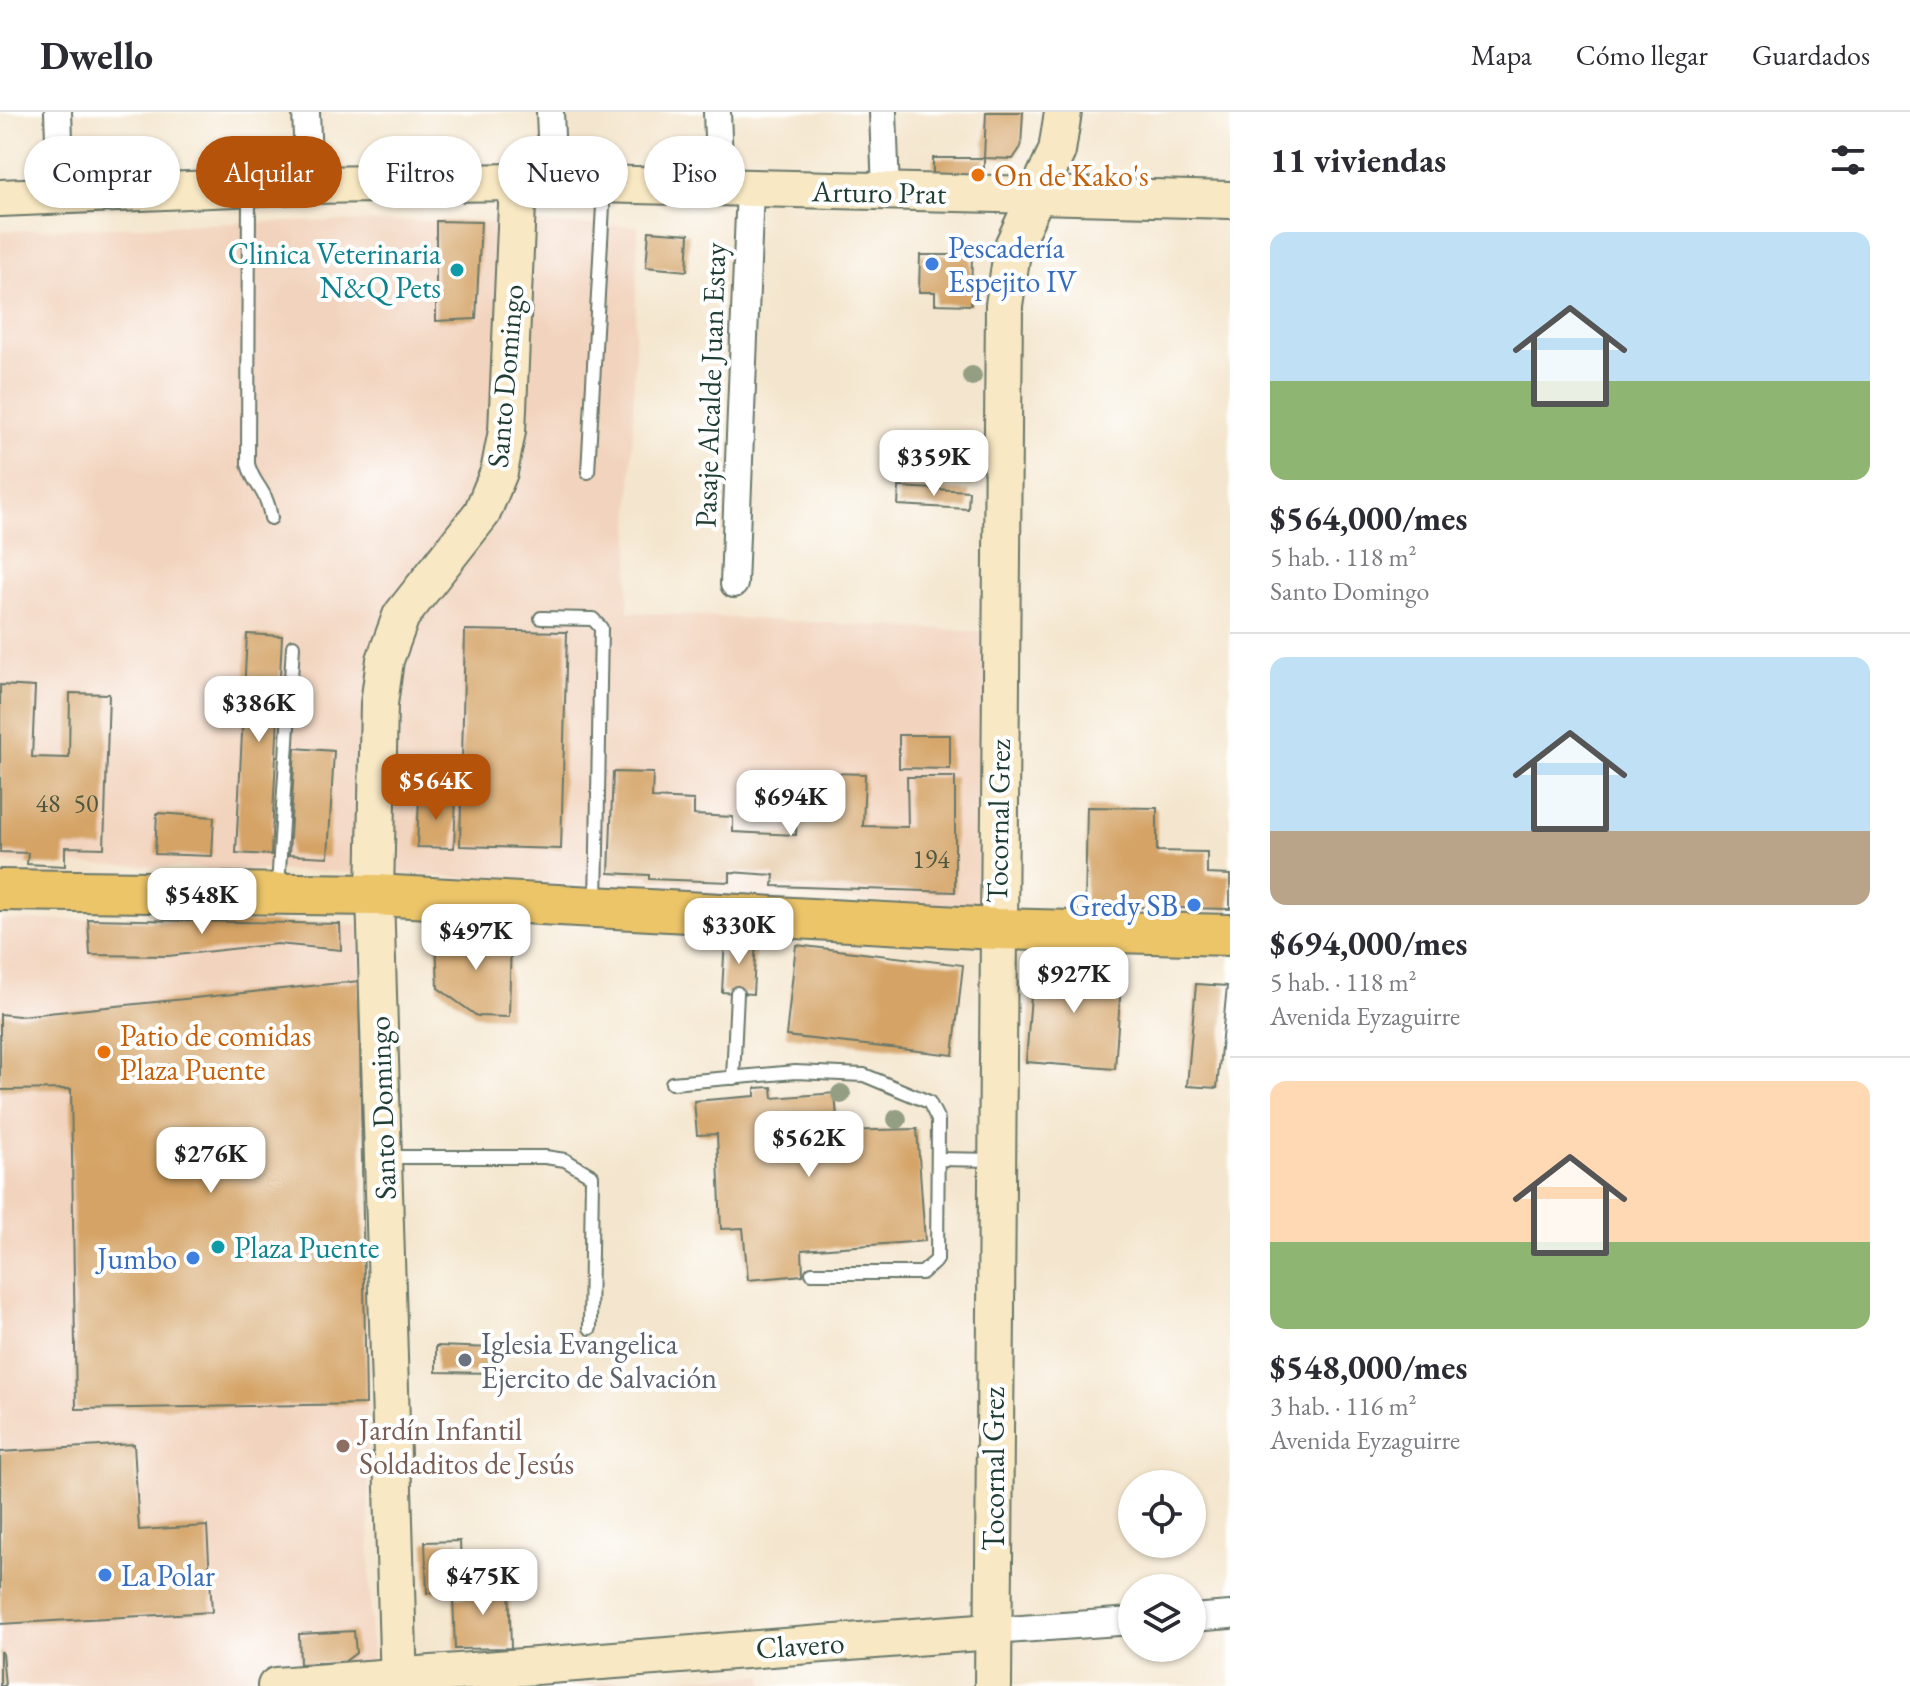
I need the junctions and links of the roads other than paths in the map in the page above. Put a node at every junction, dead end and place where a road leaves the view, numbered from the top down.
1 (58, 112) edge
2 (306, 112) edge
3 (550, 112) edge
4 (717, 112) edge
5 (883, 112) edge
6 (1063, 112) edge
7 (59, 136) edge
8 (307, 136) edge
9 (545, 136) edge
10 (723, 136) edge
11 (498, 183) edge
12 (342, 185) edge
13 (745, 188) edge
14 (886, 192) junction
15 (1036, 196) junction
16 (24, 197) edge
17 (0, 198) edge
18 (1230, 200) edge
19 (249, 208) edge
20 (532, 208) edge
21 (603, 208) edge
22 (735, 208) edge
23 (588, 472) dead end
24 (271, 518) dead end
25 (734, 584) dead end
26 (541, 618) dead end
27 (293, 646) dead end
28 (0, 890) edge
29 (278, 894) junction
30 (375, 895) junction
31 (596, 907) junction
32 (996, 929) junction
33 (1230, 935) edge
34 (737, 993) dead end
35 (733, 1078) junction
36 (672, 1083) dead end
37 (383, 1157) junction
38 (938, 1159) junction
39 (995, 1160) junction
40 (812, 1273) dead end
41 (590, 1328) dead end
42 (1230, 1615) edge
43 (1206, 1617) edge
44 (1118, 1622) edge
45 (992, 1631) junction
46 (399, 1681) edge
47 (276, 1686) edge
48 (993, 1686) edge

1 - 7 street
2 - 8 street
3 - 9 street
4 - 10 street, Pasaje Alcalde Juan Estay
5 - 14 street
6 - 15 street, Tocornal Grez
11 - 12 street, Arturo Prat
13 - 14 street, Arturo Prat
14 - 15 street, Arturo Prat
15 - 18 street, Arturo Prat
15 - 32 street, Tocornal Grez
16 - 17 street, Arturo Prat
19 - 24 lane
20 - 30 street, Santo Domingo
21 - 23 lane
22 - 25 street, Pasaje Alcalde Juan Estay
26 - 31 lane
27 - 29 lane
28 - 29 main road
29 - 30 main road
30 - 31 main road
30 - 37 street, Santo Domingo
31 - 32 main road
32 - 33 main road
32 - 39 street, Tocornal Grez
34 - 35 lane
35 - 36 lane
35 - 38 lane
37 - 41 lane
37 - 46 street, Santo Domingo
38 - 39 lane
38 - 40 lane
39 - 45 street, Tocornal Grez
42 - 43 street
44 - 45 street, Clavero
45 - 46 street, Clavero
45 - 48 street, Tocornal Grez
46 - 47 street, Clavero

